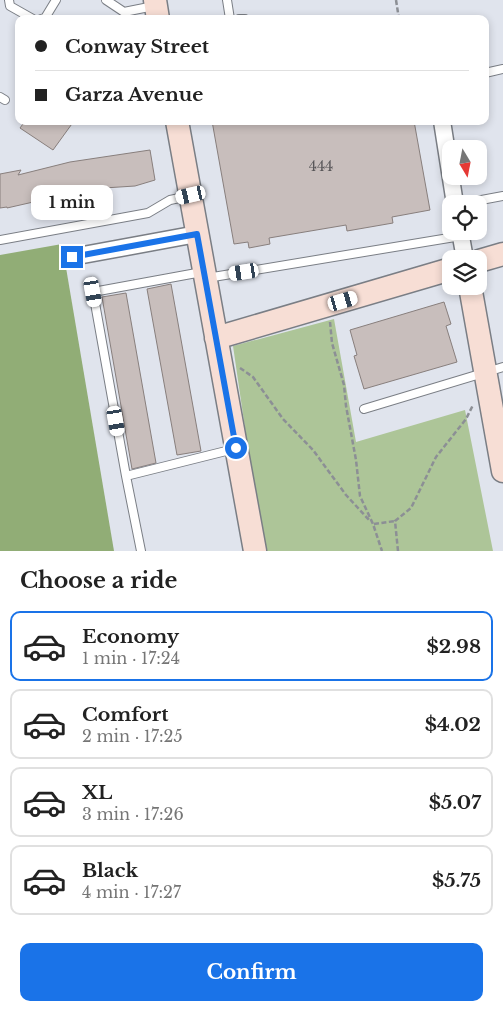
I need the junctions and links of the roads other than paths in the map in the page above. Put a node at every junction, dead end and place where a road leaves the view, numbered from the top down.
1 (9, 0) edge
2 (56, 0) edge
3 (106, 0) edge
4 (227, 0) edge
5 (157, 8) edge
6 (26, 15) edge
7 (47, 15) edge
8 (229, 15) edge
9 (503, 69) edge
10 (489, 72) edge
11 (178, 125) edge
12 (443, 125) edge
13 (191, 195) junction
14 (454, 195) edge
15 (503, 196) edge
16 (487, 199) edge
17 (197, 234) junction
18 (442, 236) edge
19 (0, 240) edge
20 (503, 254) edge
21 (72, 257) dead end
22 (487, 259) edge
23 (442, 272) edge
24 (204, 275) junction
25 (472, 295) edge
26 (216, 338) junction
27 (487, 372) edge
28 (364, 409) dead end
29 (236, 448) junction
30 (503, 471) edge
31 (126, 476) junction
32 (141, 551) edge
33 (255, 551) edge

1 - 6 lane
2 - 7 lane
3 - 5 lane
4 - 8 lane
9 - 10 lane
11 - 13 street
12 - 14 street
13 - 17 street
13 - 19 lane
15 - 16 lane
17 - 21 street
17 - 24 street
18 - 24 lane
20 - 22 street
23 - 26 street
24 - 26 street
24 - 31 lane
25 - 27 street
26 - 29 street
27 - 28 lane
27 - 30 street
29 - 31 lane
29 - 33 street
31 - 32 lane

